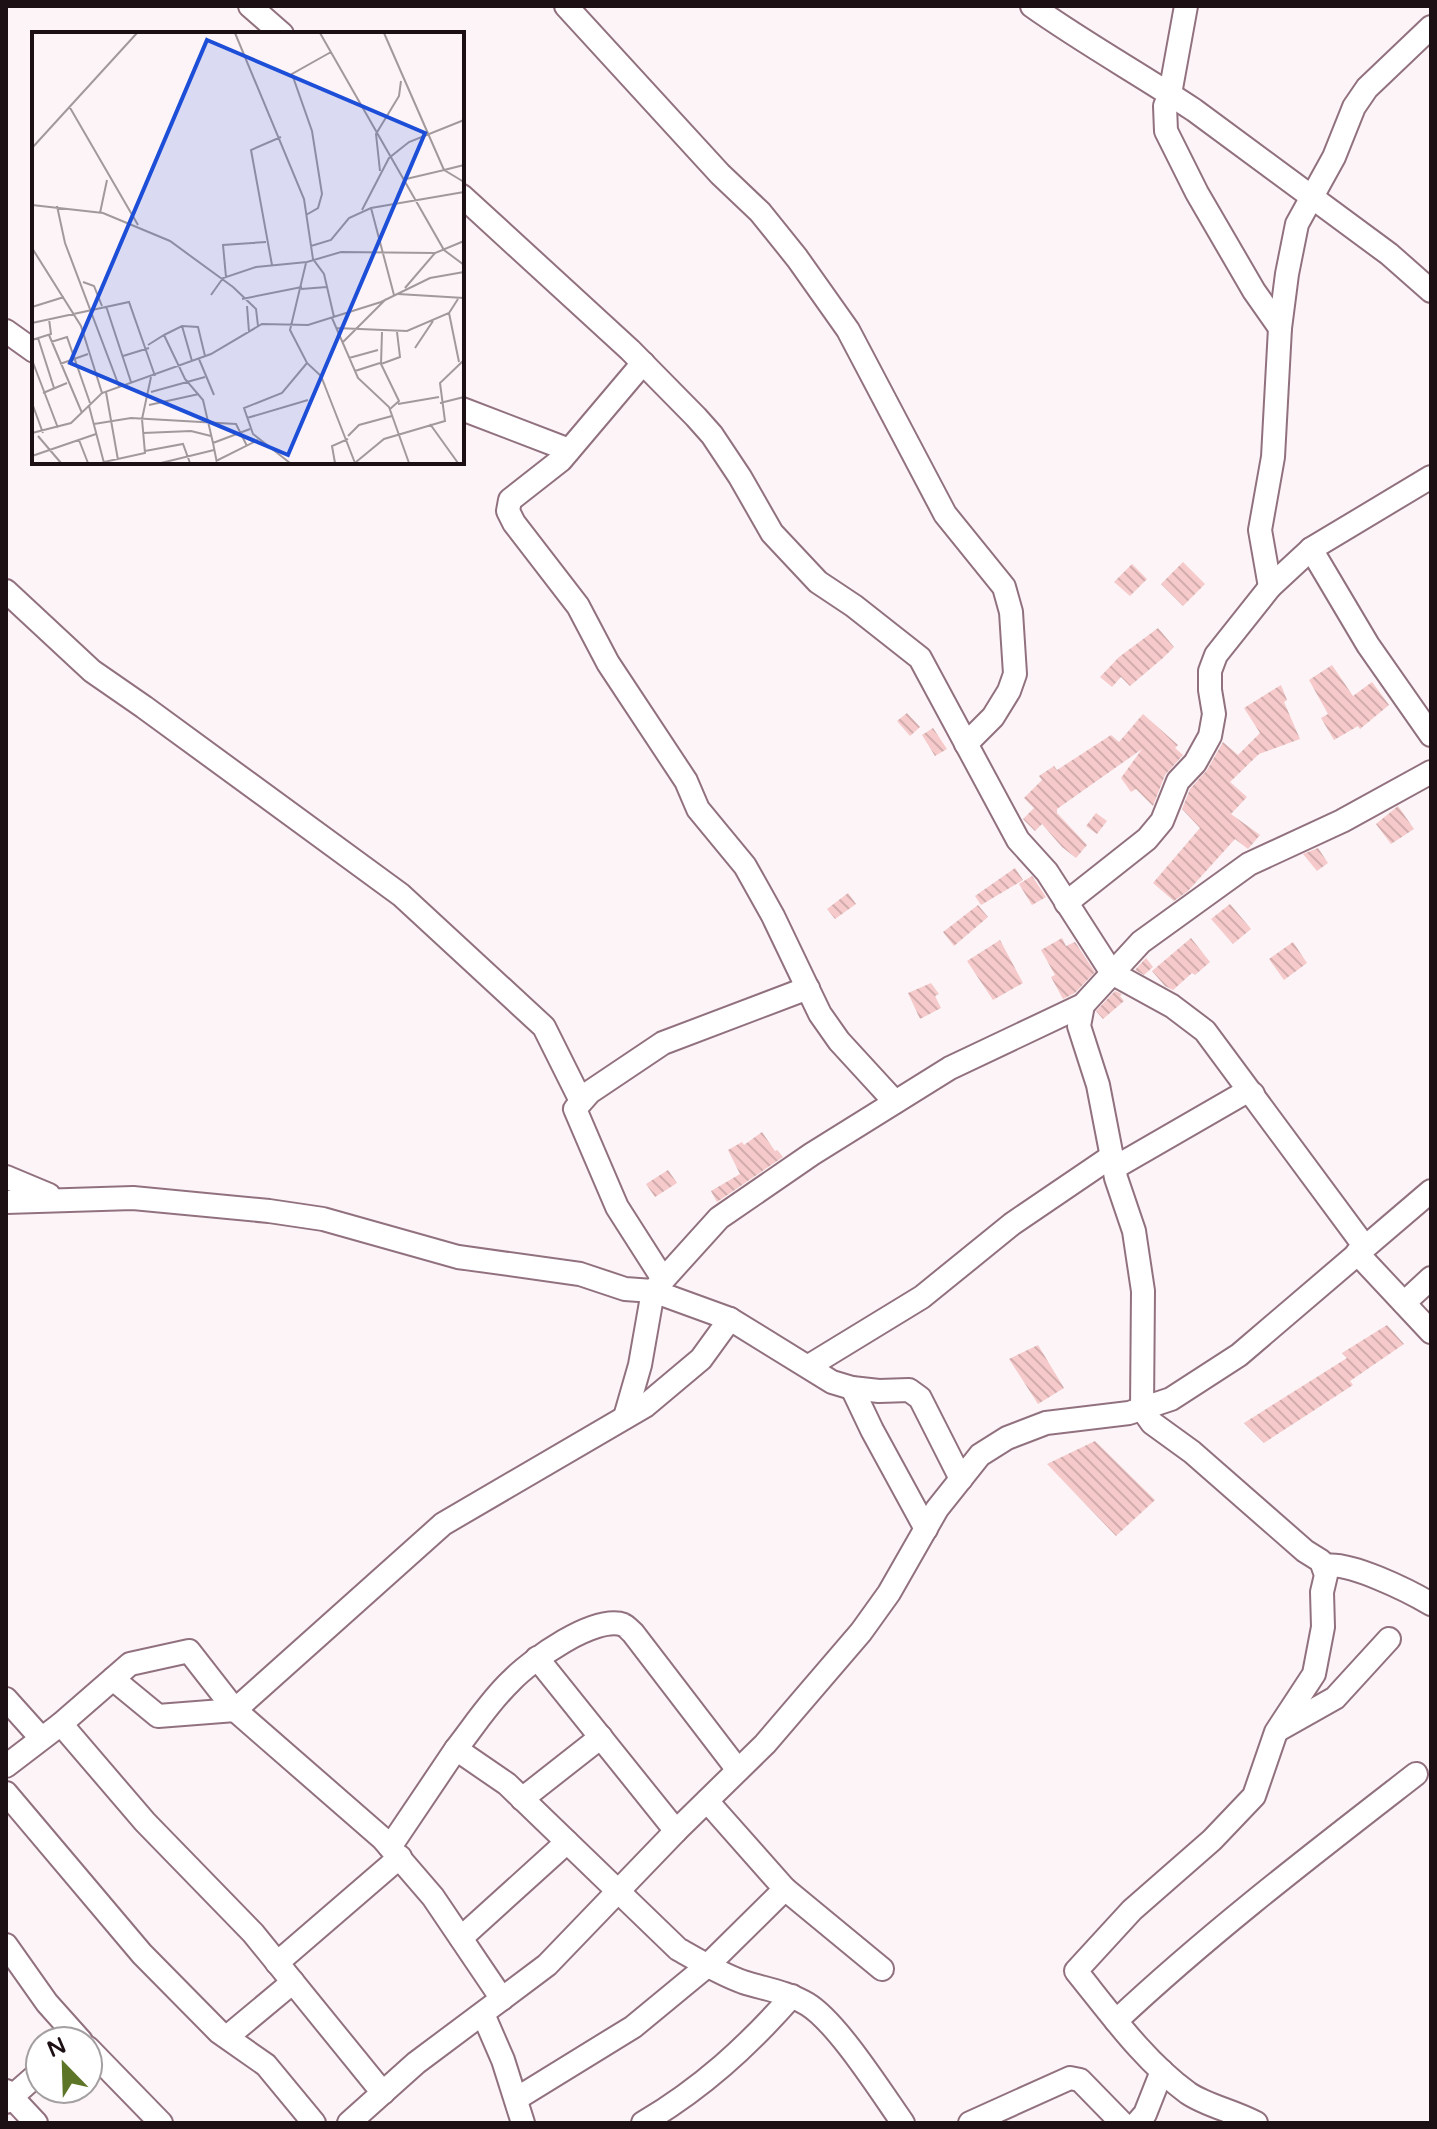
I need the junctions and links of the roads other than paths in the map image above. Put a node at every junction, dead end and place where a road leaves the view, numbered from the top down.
1 (250, 6) edge
2 (566, 6) edge
3 (1032, 6) edge
4 (1186, 6) edge
5 (1431, 27) edge
6 (280, 32) edge
7 (1170, 94) junction
8 (1311, 197) junction
9 (464, 198) edge
10 (1431, 291) edge
11 (1280, 328) junction
12 (6, 331) edge
13 (32, 350) edge
14 (643, 363) junction
15 (464, 410) edge
16 (569, 450) junction
17 (1431, 477) edge
18 (1311, 549) junction
19 (1270, 587) junction
20 (6, 591) edge
21 (1431, 735) edge
22 (966, 744) junction
23 (1431, 772) edge
24 (1066, 903) junction
25 (1112, 973) junction
26 (808, 988) junction
27 (1083, 1005) junction
28 (1253, 1094) junction
29 (581, 1101) junction
30 (895, 1102) junction
31 (1113, 1162) junction
32 (6, 1177) edge
33 (1431, 1191) edge
34 (62, 1200) junction
35 (6, 1202) edge
36 (1361, 1250) junction
37 (1431, 1278) edge
38 (658, 1285) junction
39 (1404, 1303) junction
40 (730, 1319) junction
41 (1431, 1332) edge
42 (809, 1366) junction
43 (852, 1388) junction
44 (1142, 1409) junction
45 (625, 1417) junction
46 (961, 1479) junction
47 (926, 1529) junction
48 (1325, 1566) junction
49 (1431, 1604) edge
50 (1389, 1639) dead end
51 (537, 1658) junction
52 (113, 1679) junction
53 (6, 1699) edge
54 (235, 1710) junction
55 (61, 1724) junction
56 (1276, 1732) junction
57 (601, 1737) junction
58 (41, 1738) junction
59 (456, 1749) junction
60 (6, 1766) edge
61 (738, 1770) junction
62 (1416, 1774) dead end
63 (6, 1793) edge
64 (522, 1799) junction
65 (707, 1801) junction
66 (676, 1831) junction
67 (567, 1842) junction
68 (395, 1852) junction
69 (785, 1889) junction
70 (618, 1890) junction
71 (461, 1938) junction
72 (8, 1953) edge
73 (277, 1963) junction
74 (707, 1966) junction
75 (882, 1969) dead end
76 (293, 1982) junction
77 (792, 1996) junction
78 (502, 1999) junction
79 (483, 2014) junction
80 (1116, 2021) junction
81 (66, 2025) edge
82 (227, 2037) junction
83 (104, 2066) edge
84 (1162, 2071) junction
85 (383, 2093) junction
86 (8, 2096) edge
87 (516, 2099) junction
88 (1231, 2117) edge
89 (159, 2122) edge
90 (36, 2123) edge
91 (314, 2123) edge
92 (349, 2123) edge
93 (523, 2123) edge
94 (643, 2123) edge
95 (903, 2123) edge
96 (970, 2123) edge
97 (1122, 2123) edge
98 (1137, 2123) edge
99 (1256, 2123) edge

1 - 6 street
2 - 22 street
3 - 7 street
4 - 7 street
5 - 8 street
7 - 8 street
7 - 11 street
8 - 10 street
8 - 11 street
9 - 14 street
11 - 19 street
12 - 13 street
14 - 16 street
14 - 22 street
15 - 16 street
16 - 26 street
17 - 18 street
18 - 19 street
18 - 21 street
19 - 24 street
20 - 29 street
22 - 24 street
23 - 25 street
24 - 25 street
25 - 27 street
25 - 28 street
26 - 29 street
26 - 30 street
27 - 30 street
27 - 31 street
28 - 31 street
28 - 36 street
29 - 38 street
30 - 38 street
31 - 42 street
31 - 44 street
32 - 34 street
33 - 36 street
34 - 35 street
34 - 38 street
36 - 39 street
36 - 44 street
37 - 39 street
38 - 40 street
38 - 45 street
39 - 41 street
40 - 42 street
40 - 45 street
42 - 43 street
43 - 46 street
43 - 47 street
44 - 46 street
44 - 48 street
45 - 54 street
46 - 47 street
47 - 61 street
48 - 49 street
48 - 56 street
50 - 56 street
51 - 57 street
51 - 59 street
51 - 61 street
52 - 54 street
52 - 54 street
52 - 55 street
53 - 58 street
54 - 68 street
55 - 58 street
55 - 73 street
56 - 80 street
57 - 64 street
57 - 66 street
58 - 60 street
59 - 64 street
59 - 68 street
61 - 65 street
62 - 80 street
63 - 82 street
64 - 67 street
65 - 66 street
65 - 69 street
66 - 70 street
67 - 70 street
67 - 71 street
68 - 71 street
68 - 73 street
69 - 74 street
69 - 75 street
70 - 74 street
70 - 78 street
71 - 78 street
72 - 81 street
73 - 76 street
74 - 77 street
74 - 87 street
76 - 82 street
76 - 85 street
77 - 94 street
77 - 95 street
78 - 79 street
79 - 85 street
79 - 87 street
80 - 84 street
82 - 91 street
83 - 89 street
84 - 88 street
84 - 98 street
85 - 92 street
86 - 90 street
87 - 93 street
88 - 99 street
96 - 97 street

